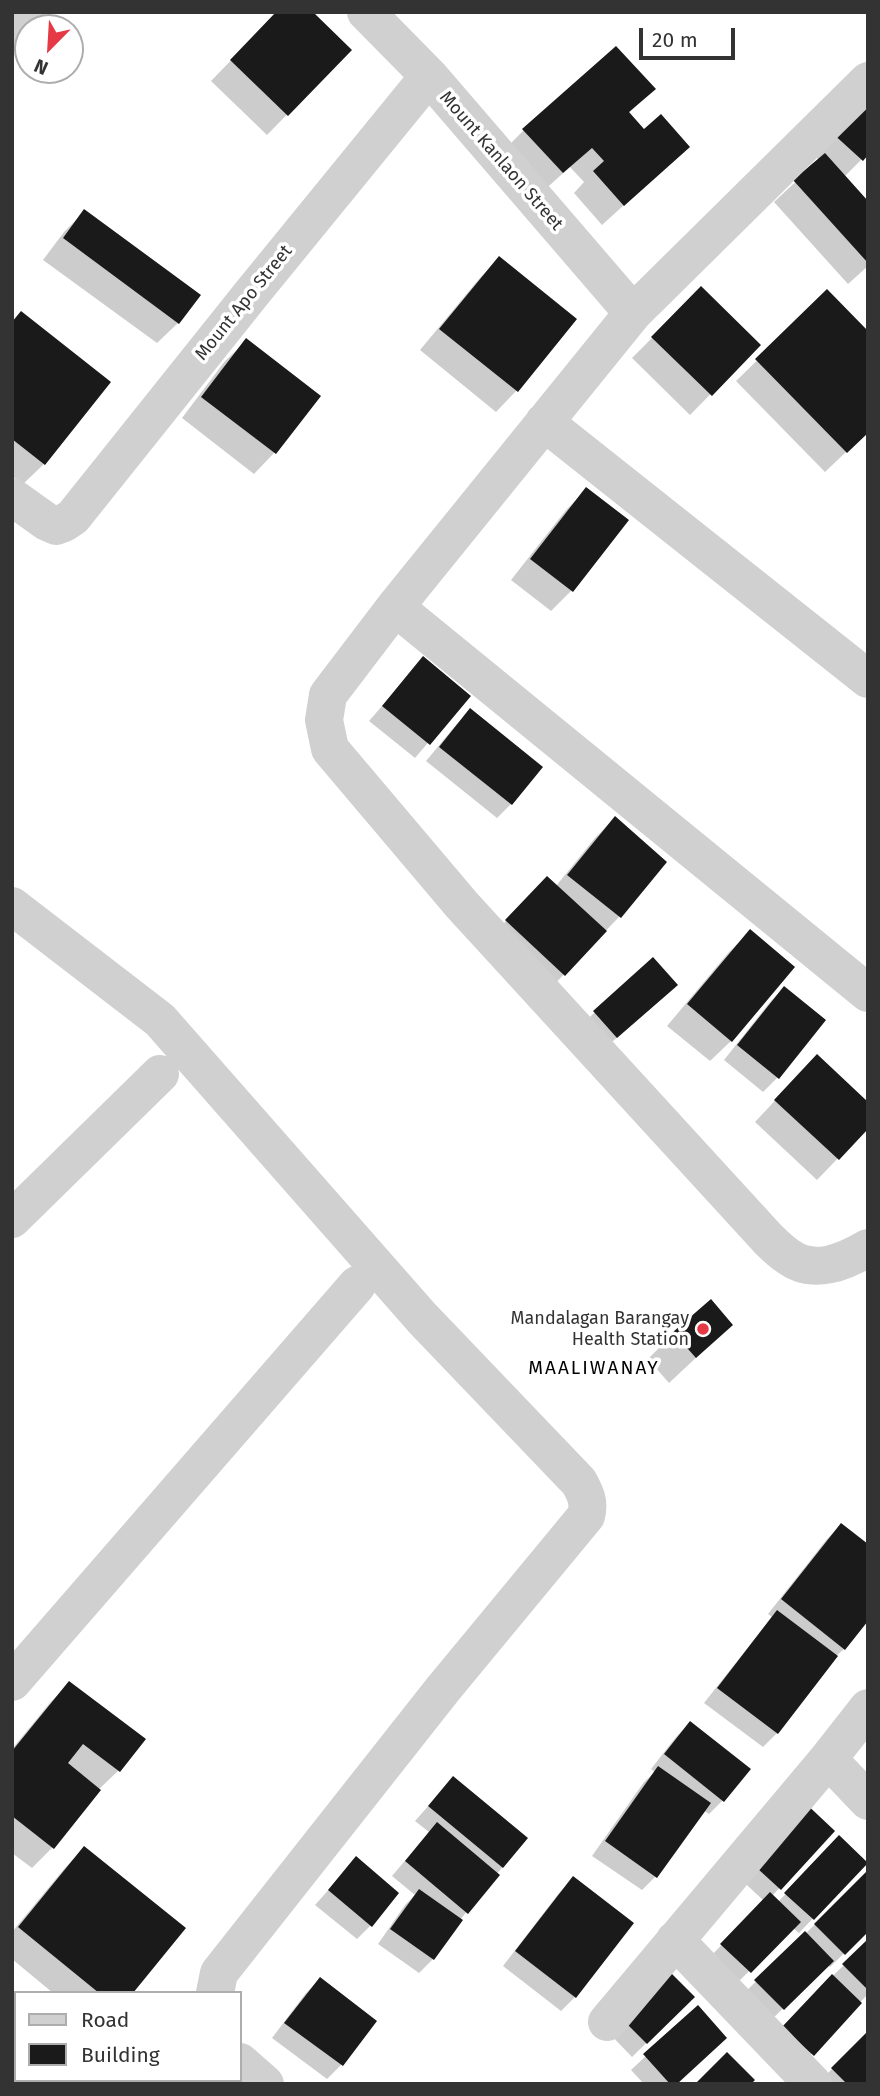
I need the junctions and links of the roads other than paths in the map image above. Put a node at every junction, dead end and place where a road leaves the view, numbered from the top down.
1 (26, 12) edge
2 (366, 12) edge
3 (12, 28) edge
4 (429, 76) junction
5 (868, 81) edge
6 (633, 313) junction
7 (544, 422) junction
8 (12, 497) edge
9 (395, 607) junction
10 (868, 680) edge
11 (12, 906) edge
12 (868, 993) edge
13 (160, 1074) dead end
14 (12, 1219) edge
15 (868, 1248) edge
16 (357, 1285) dead end
17 (12, 1682) edge
18 (868, 1708) edge
19 (828, 1759) junction
20 (868, 1801) edge
21 (675, 1940) junction
22 (215, 1991) edge
23 (607, 2022) dead end
24 (242, 2064) edge
25 (265, 2084) edge
26 (813, 2084) edge

1 - 3 street
2 - 4 street, Mount Kanlaon Street
4 - 6 street, Mount Kanlaon Street
4 - 8 street, Mount Apo Street
5 - 6 street
6 - 7 street
7 - 9 street
7 - 10 street
9 - 12 street
9 - 15 street
11 - 22 street
13 - 14 street
16 - 17 street
18 - 19 street
19 - 20 street
19 - 21 street
21 - 23 street
21 - 26 street
24 - 25 street

